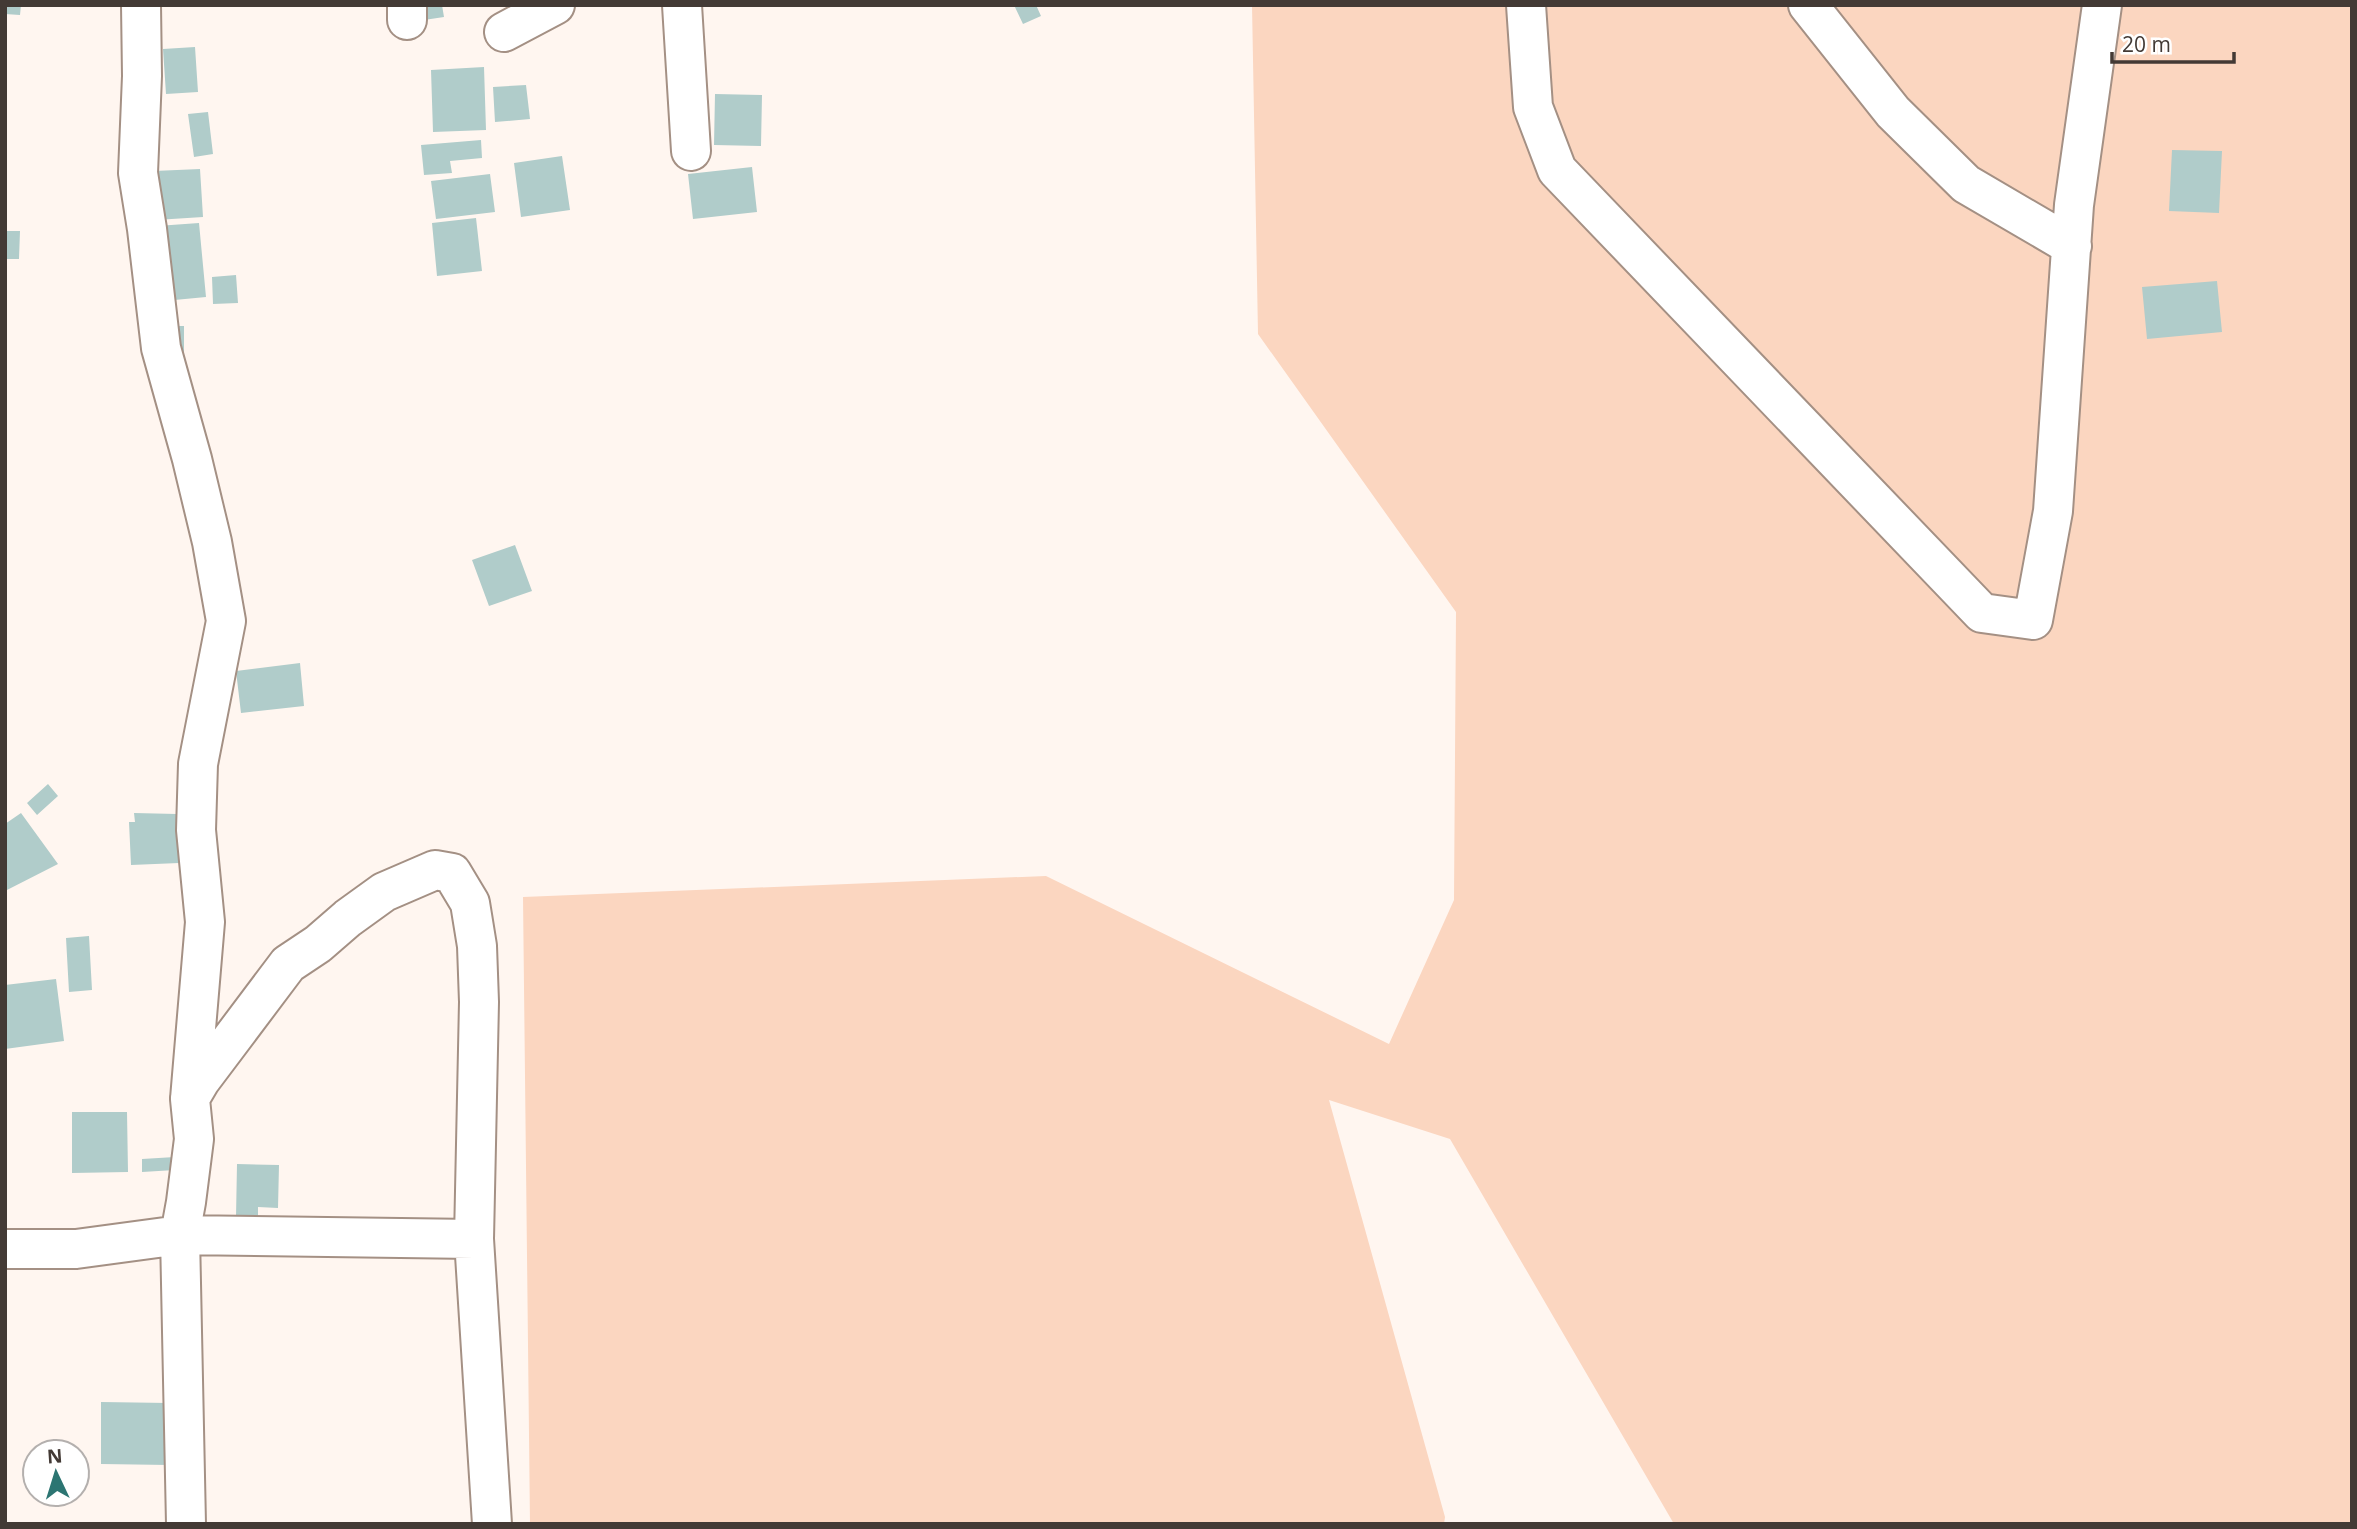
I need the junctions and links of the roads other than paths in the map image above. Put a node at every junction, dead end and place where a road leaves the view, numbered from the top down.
1 (141, 5) edge
2 (555, 5) edge
3 (682, 5) edge
4 (1526, 5) edge
5 (1808, 5) edge
6 (2102, 5) edge
7 (504, 32) dead end
8 (691, 151) dead end
9 (2072, 246) junction
10 (190, 1099) junction
11 (180, 1235) junction
12 (474, 1238) junction
13 (5, 1249) edge
14 (186, 1524) edge
15 (492, 1524) edge

1 - 10 street
2 - 7 street
3 - 8 street
4 - 9 street
5 - 9 street
6 - 9 street
10 - 11 street
10 - 12 street
11 - 12 street
11 - 13 street
11 - 14 street
12 - 15 street

